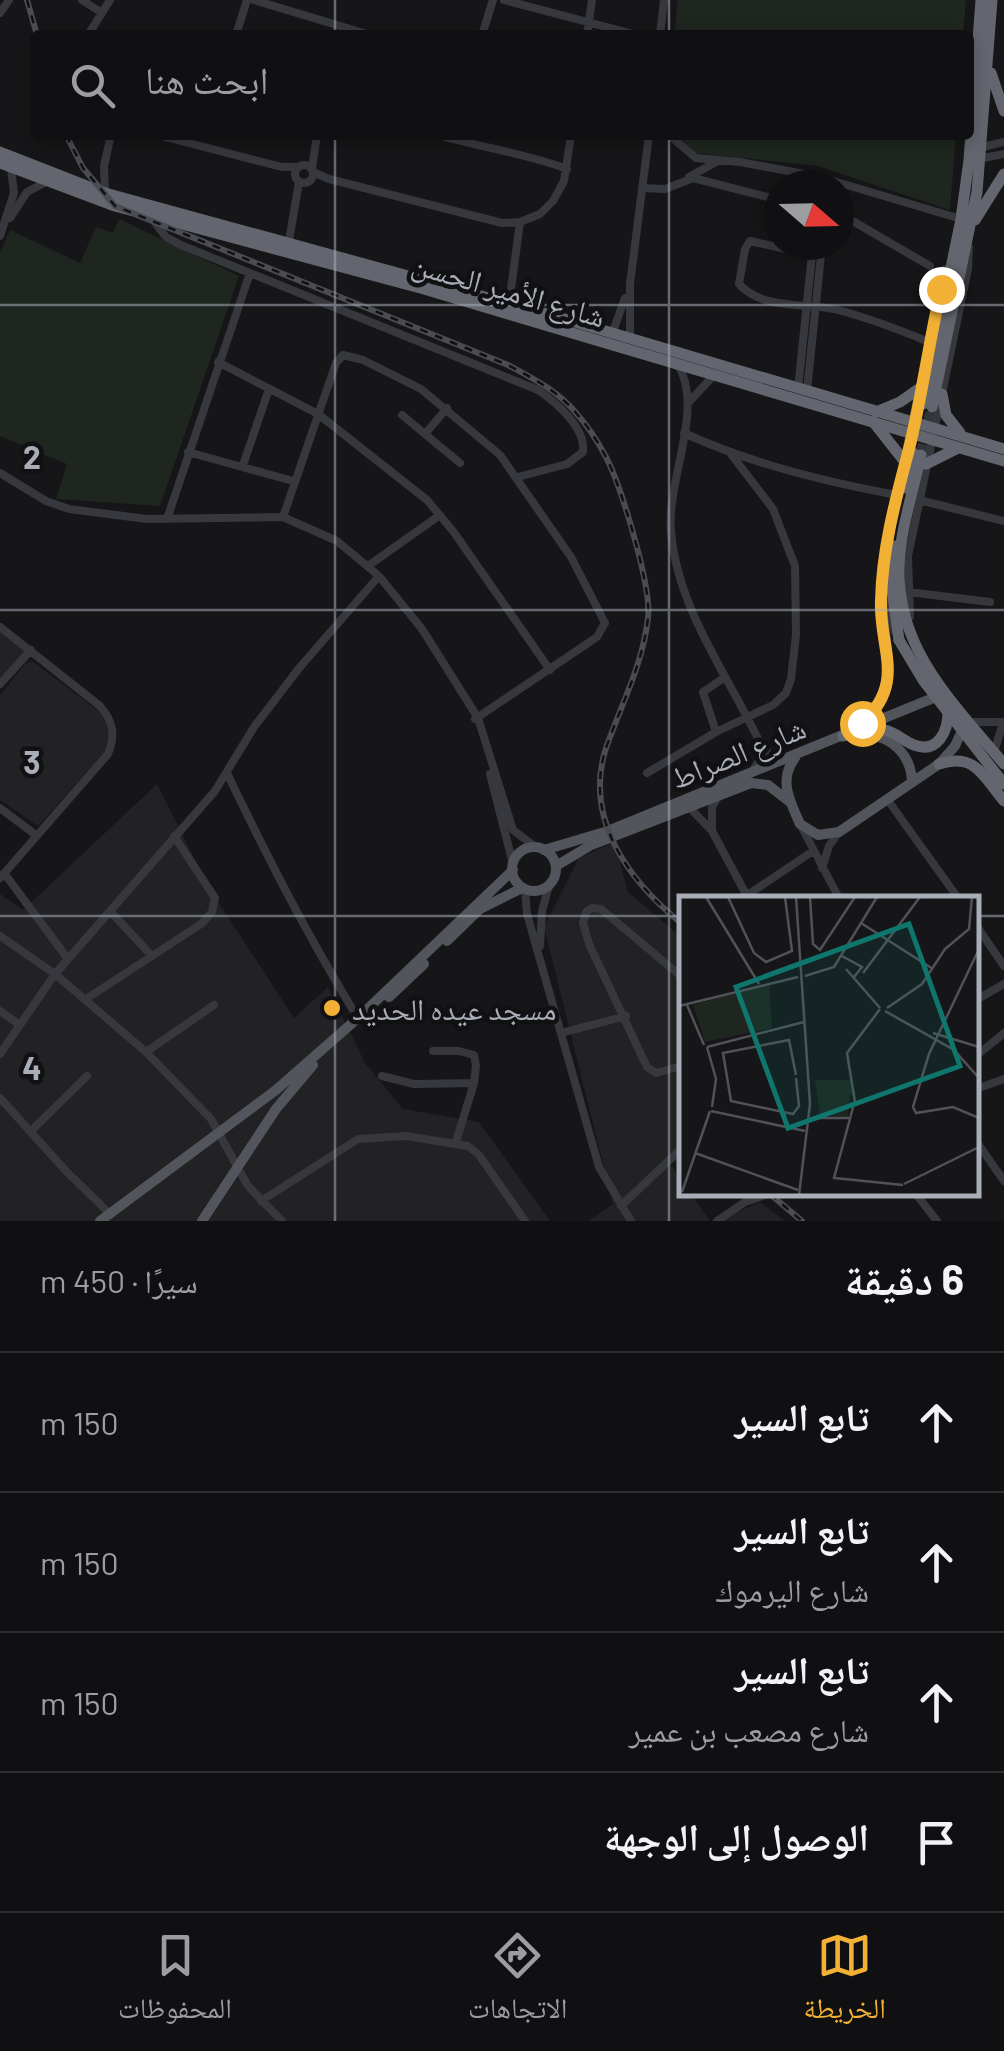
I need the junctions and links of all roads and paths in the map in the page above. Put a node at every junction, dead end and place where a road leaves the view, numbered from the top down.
1 (8, 0) edge
2 (82, 0) edge
3 (110, 0) edge
4 (250, 0) edge
5 (493, 0) edge
6 (504, 0) edge
7 (592, 0) edge
8 (664, 0) edge
9 (981, 0) edge
10 (992, 0) edge
11 (0, 13) edge
12 (102, 13) junction
13 (588, 24) junction
14 (91, 30) edge
15 (238, 30) edge
16 (353, 30) edge
17 (484, 30) edge
18 (587, 30) edge
19 (615, 30) edge
20 (661, 30) edge
21 (988, 52) junction
22 (1004, 111) edge
23 (111, 140) edge
24 (177, 140) edge
25 (315, 140) edge
26 (465, 140) edge
27 (571, 140) edge
28 (648, 140) edge
29 (675, 140) edge
30 (1004, 142) edge
31 (0, 152) edge
32 (975, 153) junction
33 (1004, 154) edge
34 (722, 160) junction
35 (5, 165) edge
36 (567, 169) junction
37 (771, 170) edge
38 (305, 174) junction
39 (1004, 174) edge
40 (686, 180) junction
41 (46, 182) junction
42 (642, 188) junction
43 (854, 190) edge
44 (764, 196) edge
45 (106, 198) junction
46 (149, 215) junction
47 (520, 222) junction
48 (854, 222) edge
49 (965, 227) junction
50 (2, 230) edge
51 (289, 241) junction
52 (764, 243) edge
53 (813, 260) edge
54 (820, 260) edge
55 (930, 266) dead end
56 (250, 274) junction
57 (630, 284) junction
58 (510, 304) junction
59 (812, 308) junction
60 (933, 325) junction
61 (612, 334) junction
62 (912, 334) junction
63 (630, 339) junction
64 (929, 342) junction
65 (218, 362) junction
66 (678, 365) junction
67 (714, 376) junction
68 (269, 388) junction
69 (920, 388) junction
70 (802, 390) junction
71 (942, 394) junction
72 (689, 402) junction
73 (447, 408) junction
74 (927, 408) junction
75 (318, 414) junction
76 (402, 415) dead end
77 (873, 417) junction
78 (913, 428) junction
79 (684, 433) junction
80 (424, 434) junction
81 (962, 442) junction
82 (1004, 449) edge
83 (921, 450) junction
84 (188, 452) junction
85 (731, 454) junction
86 (1004, 461) edge
87 (460, 463) dead end
88 (243, 465) junction
89 (3, 474) edge
90 (518, 477) junction
91 (294, 482) junction
92 (897, 494) junction
93 (919, 500) junction
94 (440, 515) junction
95 (284, 516) junction
96 (167, 519) junction
97 (1004, 520) edge
98 (368, 566) junction
99 (379, 576) junction
100 (883, 582) junction
101 (908, 592) junction
102 (990, 602) dead end
103 (889, 604) junction
104 (0, 626) edge
105 (30, 650) junction
106 (916, 651) junction
107 (550, 670) junction
108 (725, 677) junction
109 (0, 684) edge
110 (947, 692) junction
111 (948, 712) junction
112 (748, 718) junction
113 (476, 719) junction
114 (969, 720) junction
115 (1004, 722) edge
116 (716, 732) junction
117 (844, 735) junction
118 (761, 745) junction
119 (994, 752) junction
120 (798, 755) junction
121 (783, 762) junction
122 (939, 764) junction
123 (1004, 764) edge
124 (228, 773) junction
125 (647, 773) dead end
126 (750, 775) junction
127 (912, 781) junction
128 (1004, 784) edge
129 (720, 794) junction
130 (887, 798) junction
131 (1004, 801) edge
132 (790, 802) junction
133 (688, 806) junction
134 (0, 808) edge
135 (800, 824) junction
136 (712, 831) junction
137 (838, 832) junction
138 (36, 836) junction
139 (174, 836) junction
140 (540, 849) junction
141 (812, 851) junction
142 (556, 866) junction
143 (513, 867) junction
144 (822, 868) junction
145 (2, 875) edge
146 (548, 886) junction
147 (524, 888) junction
148 (745, 896) edge
149 (749, 896) edge
150 (838, 896) edge
151 (957, 896) edge
152 (110, 911) junction
153 (979, 930) edge
154 (0, 936) edge
155 (988, 942) junction
156 (979, 946) edge
157 (540, 951) junction
158 (152, 956) junction
159 (68, 959) junction
160 (1004, 966) edge
161 (56, 974) junction
162 (679, 974) edge
163 (1004, 984) edge
164 (979, 998) edge
165 (86, 999) junction
166 (214, 1005) dead end
167 (0, 1011) edge
168 (626, 1016) junction
169 (358, 1018) junction
170 (20, 1025) junction
171 (561, 1033) junction
172 (1004, 1033) edge
173 (146, 1052) junction
174 (433, 1052) dead end
175 (0, 1054) edge
176 (979, 1054) edge
177 (679, 1067) edge
178 (88, 1076) dead end
179 (382, 1076) dead end
180 (1004, 1079) edge
181 (474, 1084) junction
182 (979, 1088) edge
183 (0, 1098) edge
184 (266, 1099) junction
185 (276, 1108) junction
186 (31, 1131) junction
187 (218, 1134) junction
188 (456, 1142) junction
189 (979, 1144) edge
190 (679, 1151) edge
191 (1004, 1162) edge
192 (237, 1169) junction
193 (996, 1170) junction
194 (1004, 1181) edge
195 (762, 1196) edge
196 (918, 1196) edge
197 (261, 1202) junction
198 (621, 1206) junction
199 (110, 1214) junction
200 (207, 1219) edge
201 (100, 1221) edge
202 (282, 1221) edge
203 (526, 1221) edge
204 (631, 1221) edge
205 (717, 1221) edge
206 (937, 1221) edge

1 - 11 street
2 - 12 street
3 - 12 street
4 - 15 street
4 - 16 street
5 - 17 street
6 - 13 street
7 - 13 street
8 - 20 street
9 - 32 highway
10 - 21 highway
12 - 14 street
13 - 18 street
13 - 19 street
21 - 22 highway
21 - 32 highway
23 - 45 street
24 - 38 street
25 - 38 street
26 - 36 street
27 - 36 street
28 - 42 street
29 - 34 street
30 - 32 street
31 - 45 highway, شارع الأمير الحسن
32 - 33 street
32 - 49 highway
34 - 37 street
34 - 40 street
35 - 41 highway, شارع الأمير الحسن
35 - 50 street
36 - 47 street
38 - 47 street
38 - 51 street
39 - 49 highway
40 - 42 street
40 - 44 street
41 - 45 highway, شارع الأمير الحسن
41 - 50 street
42 - 57 street
43 - 49 street
45 - 46 highway, شارع الأمير الحسن
45 - 51 highway, شارع الأمير الحسن
46 - 56 street
46 - 66 highway, شارع الأمير الحسن
47 - 58 street
48 - 55 street
49 - 60 street
49 - 71 street
49 - 74 highway
51 - 58 highway, شارع الأمير الحسن
52 - 59 street
53 - 59 street
54 - 59 street
56 - 65 street
56 - 90 street
57 - 61 street
57 - 63 street
58 - 61 highway, شارع الأمير الحسن
59 - 62 street
59 - 70 street
60 - 62 street
60 - 64 street
61 - 63 highway, شارع الأمير الحسن
62 - 64 street
63 - 70 highway, شارع الأمير الحسن
64 - 69 street
65 - 68 street
65 - 84 street
66 - 67 highway, شارع الأمير الحسن
66 - 72 street
67 - 72 street
67 - 77 highway, شارع الأمير الحسن
68 - 75 street
68 - 88 street
69 - 74 street
69 - 77 highway
70 - 77 highway, شارع الأمير الحسن
71 - 74 street
71 - 81 highway
72 - 79 street
73 - 75 street
73 - 80 street
73 - 90 street
74 - 78 street
74 - 83 street
75 - 91 street
75 - 94 street
76 - 80 street
77 - 78 highway, شارع الأمير الحسن
77 - 83 highway
78 - 83 highway, شارع الأمير الحسن
78 - 83 street
79 - 85 street
79 - 108 street
80 - 87 street
81 - 82 highway, شارع الأمير الحسن
81 - 83 highway, شارع الأمير الحسن
81 - 83 highway
81 - 86 highway, شارع الأمير الحسن
83 - 92 street
83 - 93 street
83 - 103 highway
83 - 106 highway
84 - 88 street
84 - 96 street
85 - 92 street
85 - 112 street
88 - 91 street
89 - 96 street
90 - 107 street
91 - 95 street
92 - 100 street
93 - 97 street
93 - 101 street
94 - 98 street
94 - 107 street
95 - 96 street
95 - 98 street
98 - 99 street
99 - 113 street
99 - 124 street
100 - 103 street
100 - 117 main road
101 - 102 street
101 - 106 street
103 - 111 highway, bridge
104 - 105 street
105 - 109 street
105 - 138 street
106 - 110 highway
107 - 113 street
108 - 112 street
108 - 116 street
110 - 114 highway
110 - 117 main road, شارع الصراط
111 - 117 highway
111 - 128 highway, bridge
112 - 116 street
112 - 118 street
113 - 140 street
113 - 143 street
114 - 115 street
114 - 119 highway
114 - 122 main road
115 - 119 street
116 - 125 street
117 - 120 main road, شارع الصراط
117 - 127 main road
118 - 121 street
118 - 126 street
119 - 123 highway
120 - 121 main road, شارع الصراط
120 - 132 main road
121 - 126 main road, شارع الصراط
122 - 127 main road
122 - 131 highway
124 - 139 street
124 - 169 street
126 - 140 main road, شارع الصراط
127 - 130 main road
129 - 132 main road, شارع الصراط
129 - 133 main road, شارع الصراط
129 - 136 street
130 - 137 main road
130 - 151 street
132 - 135 main road
133 - 136 street
133 - 142 main road, شارع الصراط
134 - 138 street
135 - 137 main road
135 - 141 street
136 - 148 street
137 - 144 street
138 - 145 street
139 - 152 street
139 - 158 street
140 - 142 main road
140 - 143 main road
141 - 144 street
141 - 149 street
142 - 146 main road
143 - 147 main road
143 - 169 main road
144 - 150 street
145 - 159 street
146 - 147 main road
146 - 157 street
147 - 157 street
147 - 185 main road
152 - 158 street
152 - 159 street
153 - 155 street
154 - 161 street
155 - 156 street
155 - 160 street
157 - 171 street
158 - 165 street
159 - 161 street
161 - 165 street
161 - 170 street
162 - 168 street
163 - 164 street
165 - 173 street
166 - 173 street
167 - 170 street
168 - 171 street
168 - 177 street
169 - 184 main road
170 - 175 street
171 - 198 street
172 - 176 street
173 - 187 street
174 - 181 street
178 - 186 street
179 - 181 street
180 - 182 street
181 - 188 street
183 - 186 street
184 - 185 main road
184 - 187 main road
185 - 192 main road
186 - 199 street
187 - 192 street
187 - 199 main road
188 - 197 street
188 - 203 street
189 - 193 street
190 - 198 street
191 - 193 street
192 - 197 street
192 - 200 main road
193 - 194 street
195 - 205 street
196 - 206 street
197 - 202 street
198 - 204 street
199 - 201 main road

